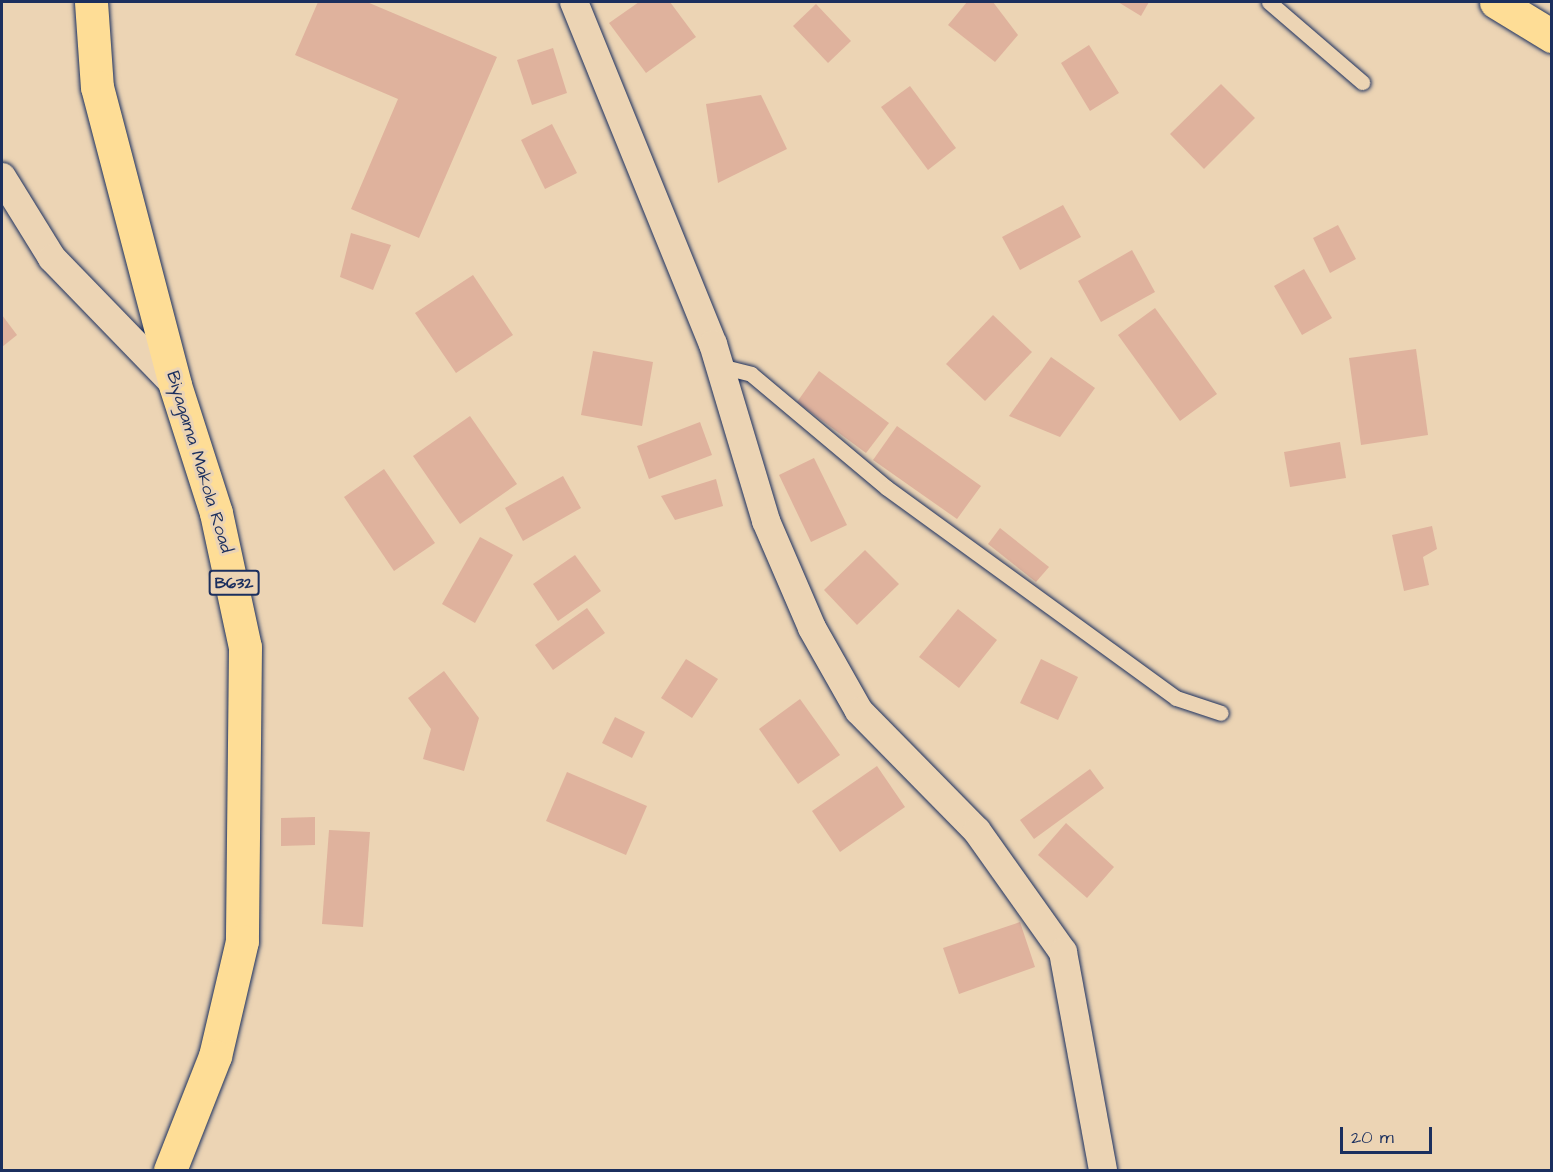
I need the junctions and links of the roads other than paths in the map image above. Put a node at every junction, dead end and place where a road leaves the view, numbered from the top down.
1 (92, 2) edge
2 (574, 2) edge
3 (1269, 2) edge
4 (1496, 2) edge
5 (1551, 36) edge
6 (1362, 82) dead end
7 (2, 177) edge
8 (720, 366) junction
9 (175, 385) junction
10 (1221, 713) dead end
11 (170, 1170) edge
12 (1103, 1170) edge

1 - 9 main road, Biyagama Makola Road / B632
2 - 8 street
3 - 6 lane
4 - 5 main road
7 - 9 street
8 - 10 lane
8 - 12 street
9 - 11 main road, Biyagama Makola Road / B632

